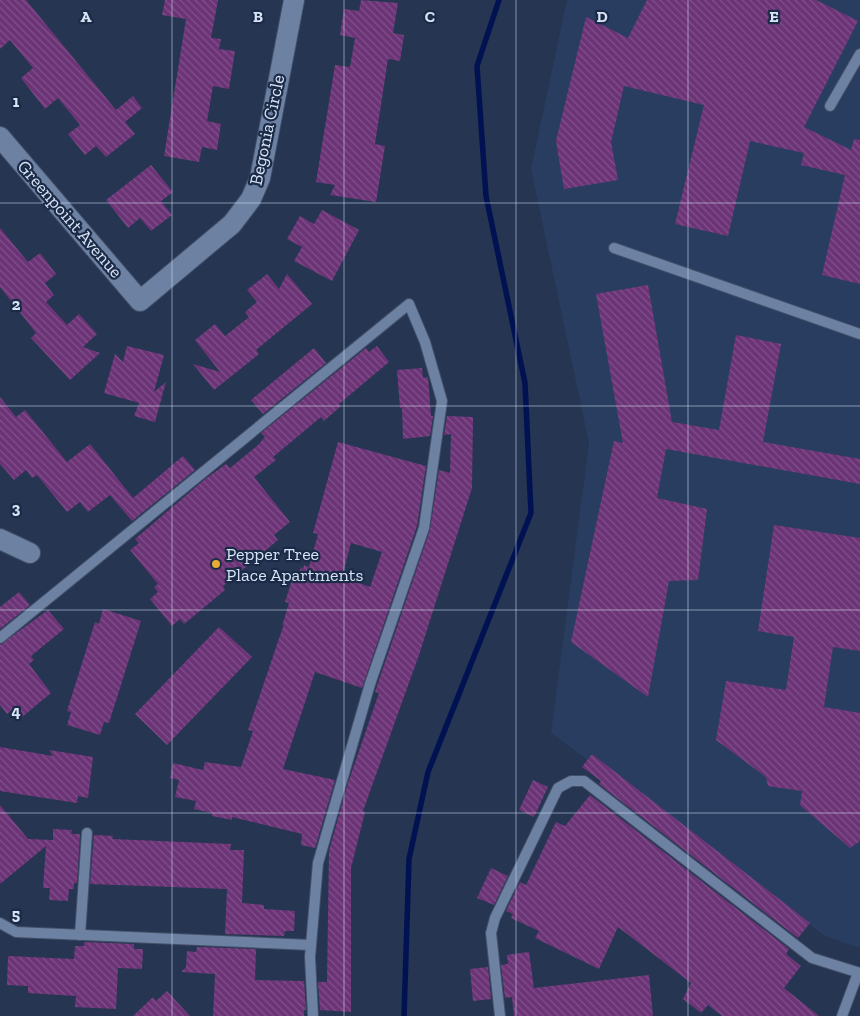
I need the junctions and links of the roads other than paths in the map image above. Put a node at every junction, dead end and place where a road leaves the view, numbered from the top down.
1 (294, 0) edge
2 (860, 54) edge
3 (830, 106) dead end
4 (0, 137) edge
5 (614, 248) dead end
6 (140, 301) joint
7 (860, 334) edge
8 (0, 539) edge
9 (30, 553) dead end
10 (0, 638) edge
11 (87, 833) dead end
12 (0, 923) edge
13 (80, 935) junction
14 (311, 945) junction
15 (859, 973) edge
16 (313, 1016) edge
17 (500, 1016) edge
18 (842, 1016) edge

1 - 6 street, Begonia Circle
2 - 3 lane
4 - 6 street, Greenpoint Avenue
5 - 7 lane
8 - 9 street
10 - 14 lane
11 - 13 lane
12 - 13 lane
13 - 14 lane
14 - 16 lane
15 - 17 lane
15 - 18 lane

